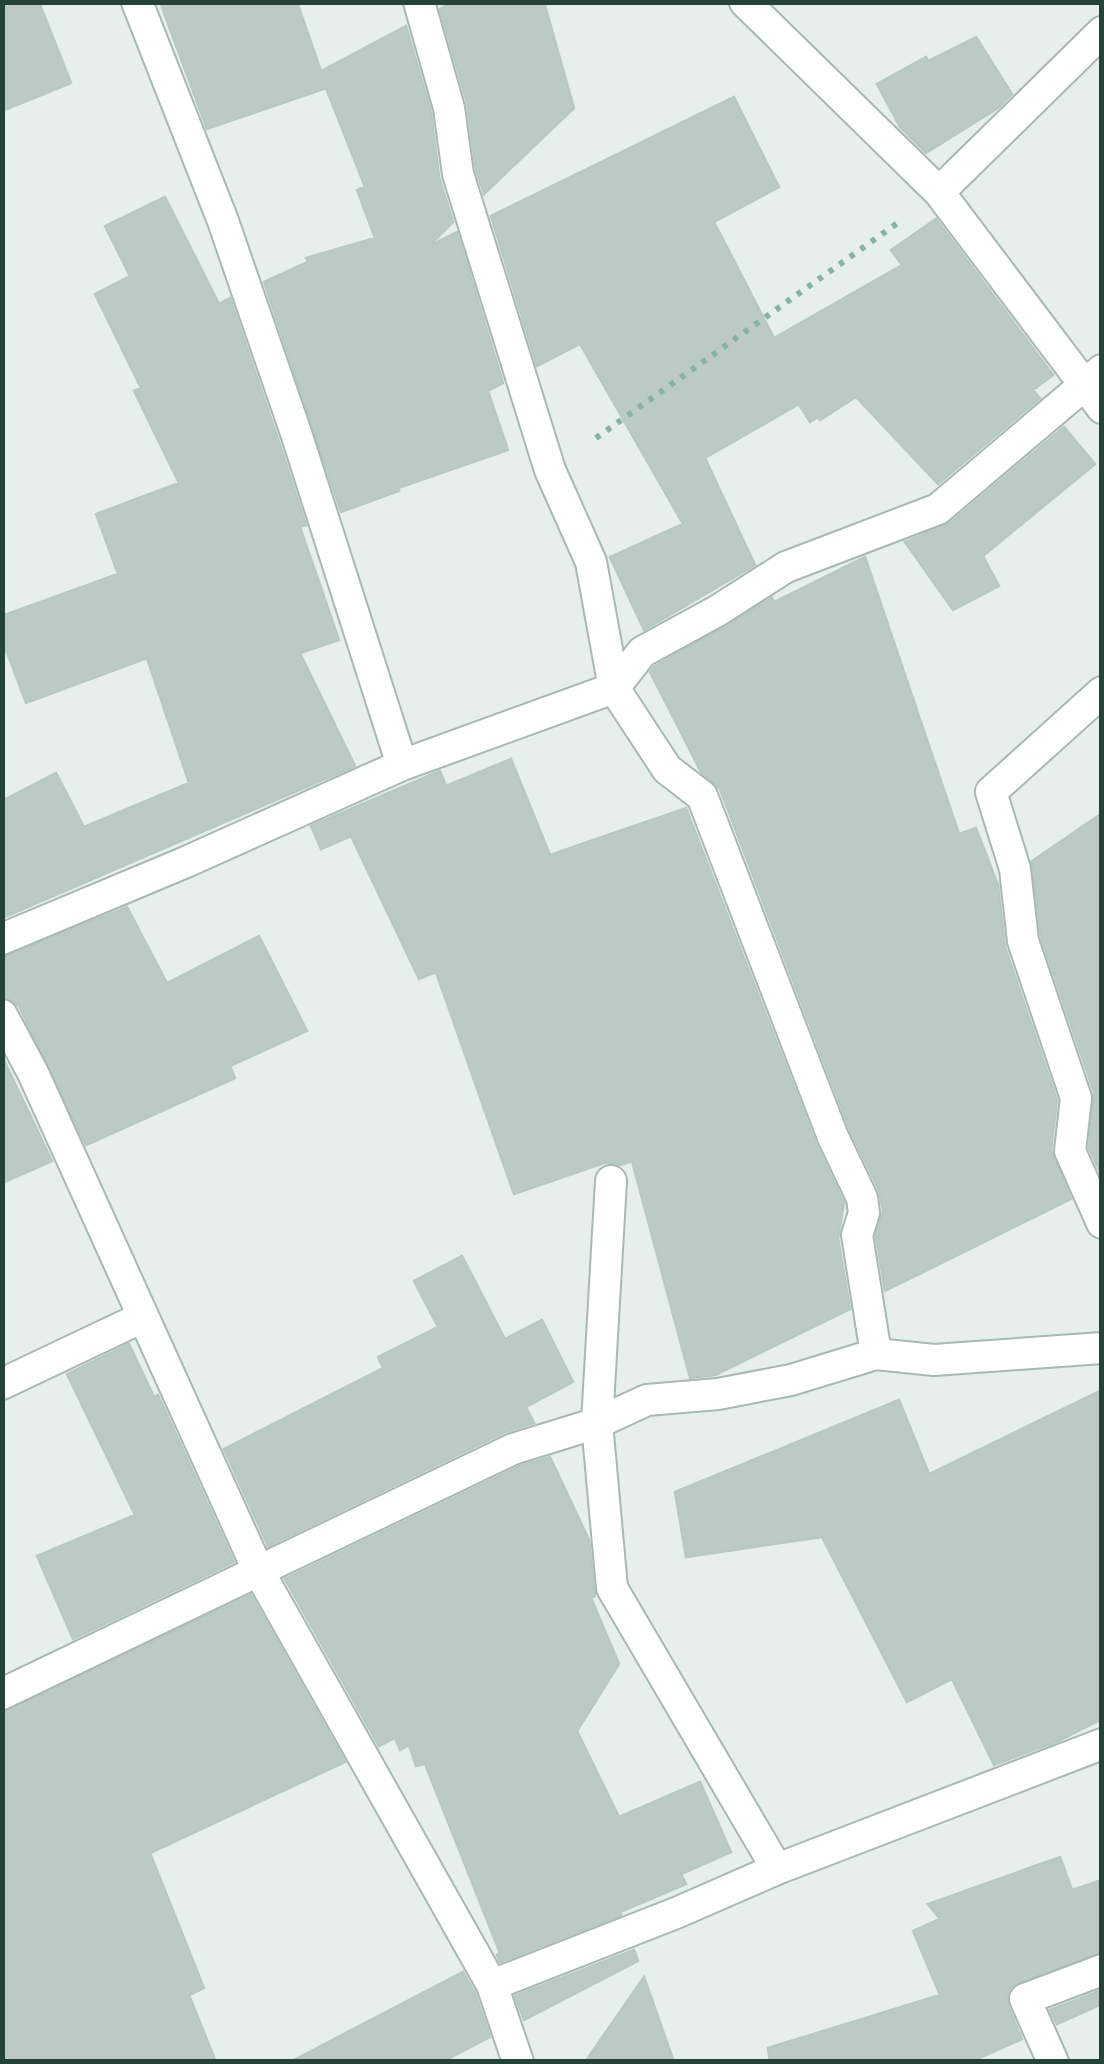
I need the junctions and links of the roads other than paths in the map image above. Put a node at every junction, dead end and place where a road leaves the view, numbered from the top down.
1 (137, 2) edge
2 (419, 2) edge
3 (746, 2) edge
4 (1102, 32) edge
5 (939, 192) junction
6 (1096, 388) edge
7 (614, 688) junction
8 (1102, 692) edge
9 (402, 765) junction
10 (2, 938) edge
11 (2, 1016) edge
12 (611, 1181) dead end
13 (1102, 1223) edge
14 (144, 1317) junction
15 (1102, 1348) edge
16 (876, 1354) junction
17 (2, 1384) edge
18 (597, 1424) junction
19 (258, 1570) junction
20 (2, 1694) edge
21 (1102, 1744) edge
22 (777, 1870) junction
23 (1102, 1970) edge
24 (492, 1985) junction
25 (518, 2062) edge
26 (1053, 2062) edge

1 - 9 street
2 - 7 street
3 - 5 street
4 - 5 street
5 - 6 street
6 - 7 street
7 - 9 street
7 - 16 street
8 - 13 street
9 - 10 street
11 - 14 street
12 - 18 street
14 - 17 street
14 - 19 street
15 - 16 street
16 - 18 street
18 - 19 street
18 - 22 street
19 - 20 street
19 - 24 street
21 - 22 street
22 - 24 street
23 - 26 street
24 - 25 street

